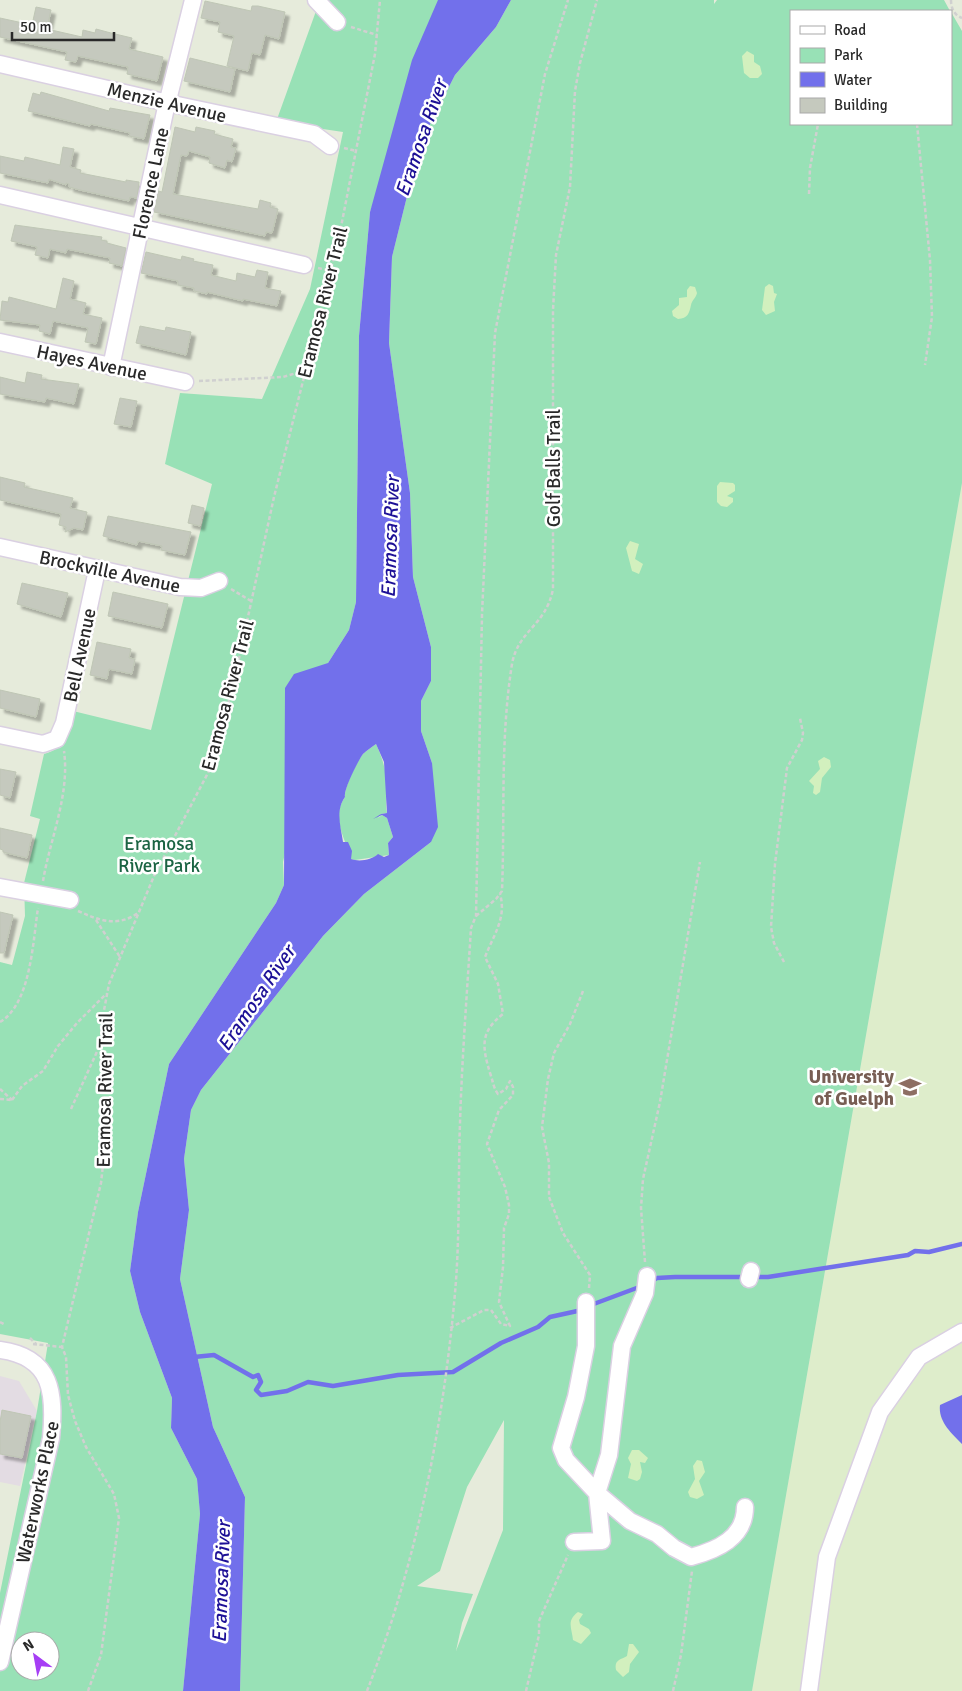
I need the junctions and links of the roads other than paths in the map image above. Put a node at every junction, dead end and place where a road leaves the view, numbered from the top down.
1 (193, 0) edge
2 (316, 0) edge
3 (337, 22) road end
4 (0, 64) edge
5 (168, 103) junction
6 (330, 146) dead end
7 (0, 195) edge
8 (141, 227) junction
9 (304, 265) dead end
10 (0, 342) edge
11 (111, 367) junction
12 (185, 382) road end
13 (0, 547) edge
14 (97, 570) junction
15 (219, 581) road end
16 (0, 734) edge
17 (0, 887) edge
18 (70, 900) road end
19 (646, 1281) road end
20 (586, 1307) road end
21 (962, 1332) edge
22 (0, 1350) edge
23 (597, 1493) junction
24 (745, 1507) dead end
25 (574, 1542) road end
26 (0, 1662) edge
27 (809, 1691) edge

1 - 5 street, Florence Lane
2 - 3 street
4 - 5 street, Menzie Avenue
5 - 6 street, Menzie Avenue
5 - 8 street, Florence Lane
7 - 8 street
8 - 9 street
8 - 11 street, Florence Lane
10 - 11 street, Hayes Avenue
11 - 12 street, Hayes Avenue
13 - 14 street, Brockville Avenue
14 - 15 street, Brockville Avenue
14 - 16 street, Bell Avenue
17 - 18 street
19 - 23 street
20 - 23 street
21 - 27 street
22 - 26 street, Waterworks Place
23 - 24 street
23 - 25 street

